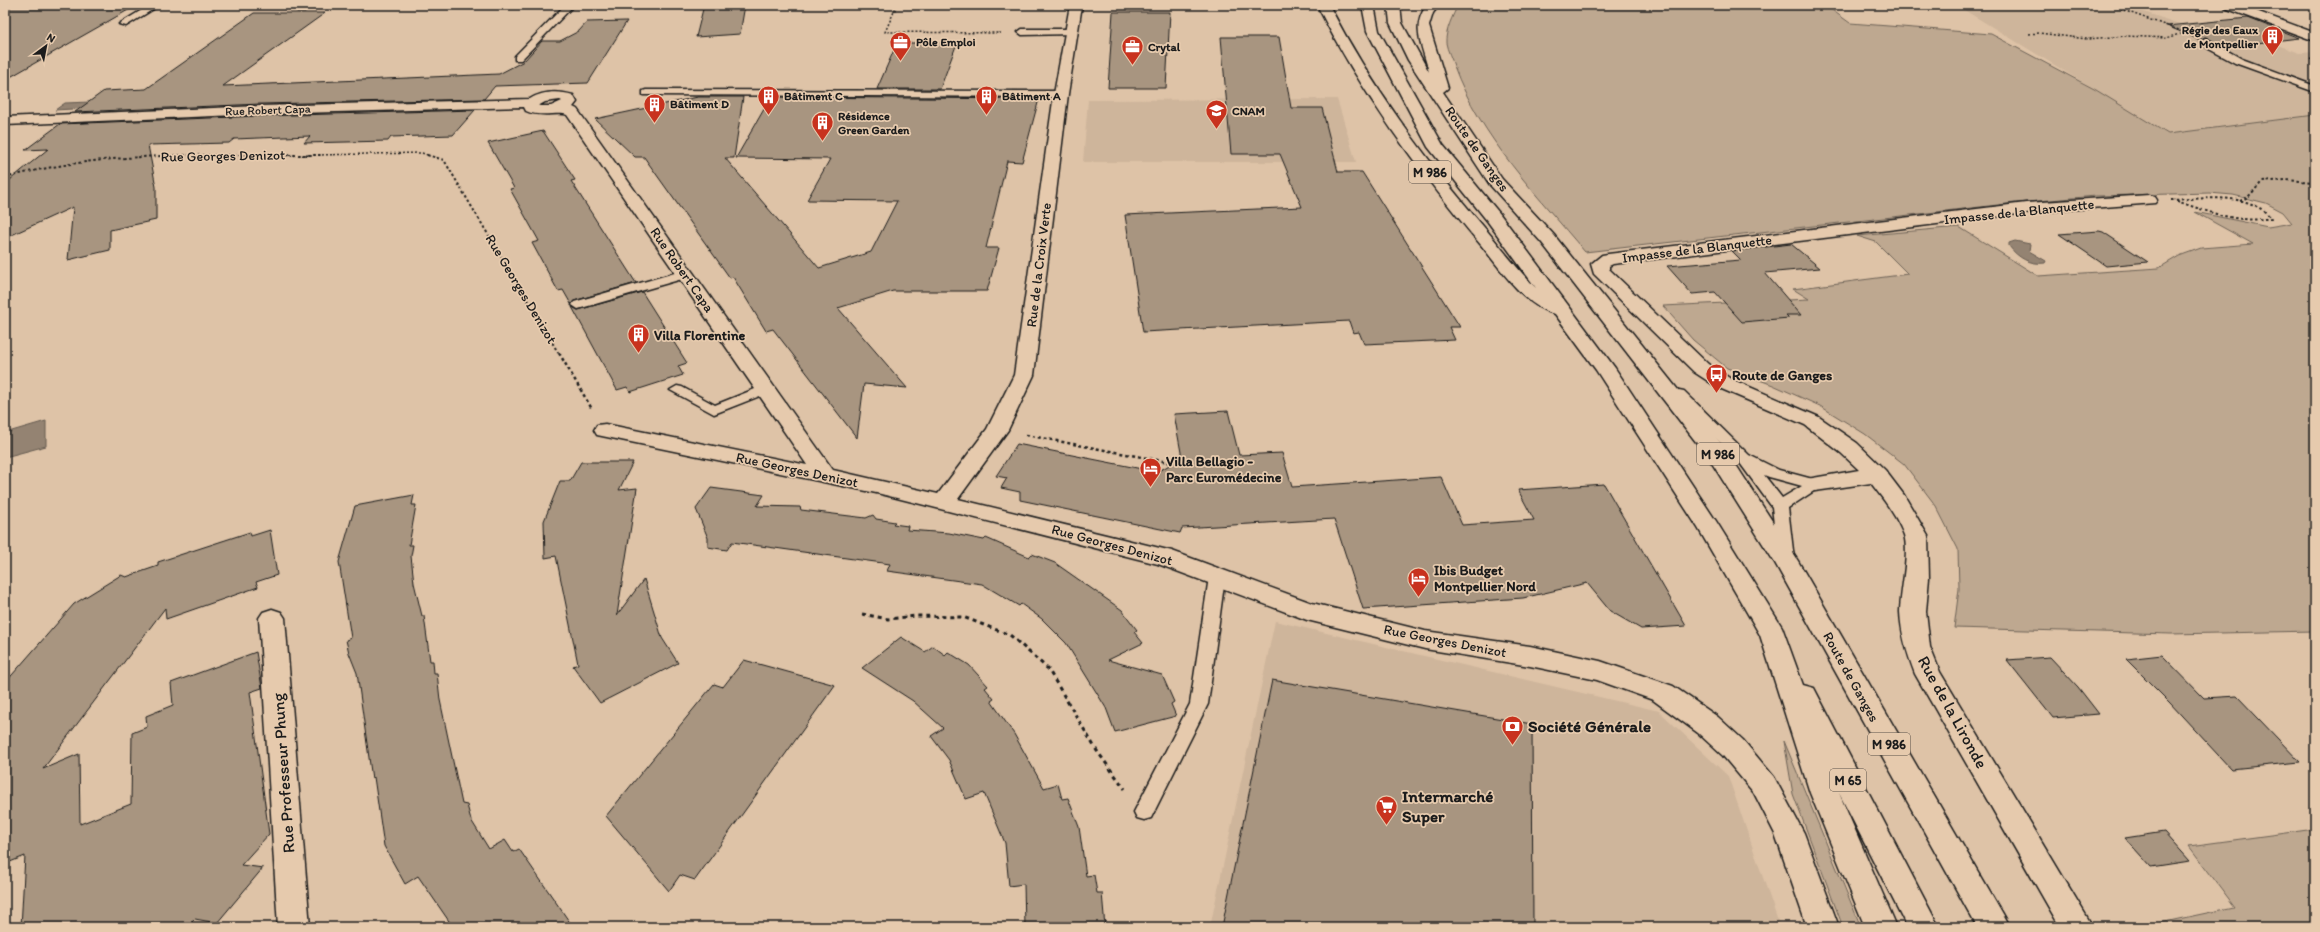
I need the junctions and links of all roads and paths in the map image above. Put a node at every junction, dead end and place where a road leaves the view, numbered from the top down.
1 (156, 5) edge
2 (570, 5) edge
3 (897, 5) edge
4 (1076, 5) edge
5 (1323, 5) edge
6 (1368, 5) edge
7 (1394, 5) edge
8 (1433, 5) edge
9 (2228, 5) edge
10 (123, 24) dead end
11 (1022, 32) dead end
12 (1072, 32) junction
13 (1006, 33) dead end
14 (2186, 33) dead end
15 (2029, 34) dead end
16 (2315, 37) edge
17 (2205, 41) dead end
18 (518, 58) dead end
19 (2315, 89) edge
20 (646, 93) dead end
21 (1061, 94) junction
22 (1445, 103) junction
23 (5, 121) edge
24 (5, 178) edge
25 (2315, 182) edge
26 (2149, 200) joint
27 (2174, 200) junction
28 (2240, 201) junction
29 (685, 274) junction
30 (578, 305) dead end
31 (1566, 314) junction
32 (1640, 356) junction
33 (765, 389) junction
34 (677, 390) dead end
35 (605, 430) joint
36 (997, 430) junction
37 (1742, 456) junction
38 (1172, 464) dead end
39 (1877, 475) junction
40 (826, 476) junction
41 (1815, 484) junction
42 (943, 502) junction
43 (1780, 506) junction
44 (1786, 561) junction
45 (1217, 577) junction
46 (862, 614) dead end
47 (272, 618) dead end
48 (1773, 634) junction
49 (1144, 812) joint
50 (294, 927) edge
51 (1823, 927) edge
52 (1881, 927) edge
53 (1923, 927) edge
54 (1994, 927) edge
55 (2077, 927) edge

1 - 10 lane
2 - 18 lane
3 - 13 path
4 - 12 street, Rue de la Croix Verte
5 - 31 street, M 986
6 - 31 street, Route de Ganges / M 986
7 - 22 street, Route de Ganges / M 986
8 - 22 street
9 - 16 street
11 - 12 lane
12 - 21 street, Rue de la Croix Verte
14 - 15 path
17 - 19 lane
20 - 21 lane
21 - 36 street, Rue de la Croix Verte
22 - 32 street, Route de Ganges / M 986
23 - 29 street, Rue Robert Capa
24 - 35 path, Rue Georges Denizot
25 - 28 path
26 - 27 path
26 - 39 street, Impasse de la Blanquette
27 - 28 path
27 - 28 path
29 - 30 lane
29 - 33 street, Rue Robert Capa
31 - 48 street, Route de Ganges / M 986
32 - 37 lane
32 - 44 street, Route de Ganges / M 986
33 - 34 lane
33 - 40 street, Rue Robert Capa
35 - 40 street, Rue Georges Denizot
36 - 38 path
36 - 42 street, Rue de la Croix Verte
37 - 41 lane
37 - 43 lane
39 - 41 street
39 - 55 street, Rue de la Lironde
40 - 42 street, Rue Georges Denizot
41 - 43 lane
42 - 45 street, Rue Georges Denizot
43 - 44 lane
44 - 54 street, Route de Ganges / M 986
45 - 49 lane
45 - 51 street, Rue Georges Denizot
46 - 49 path
47 - 50 street, Rue Professeur Phung
48 - 52 street, Route de Ganges / M 986
48 - 53 street, M 65

